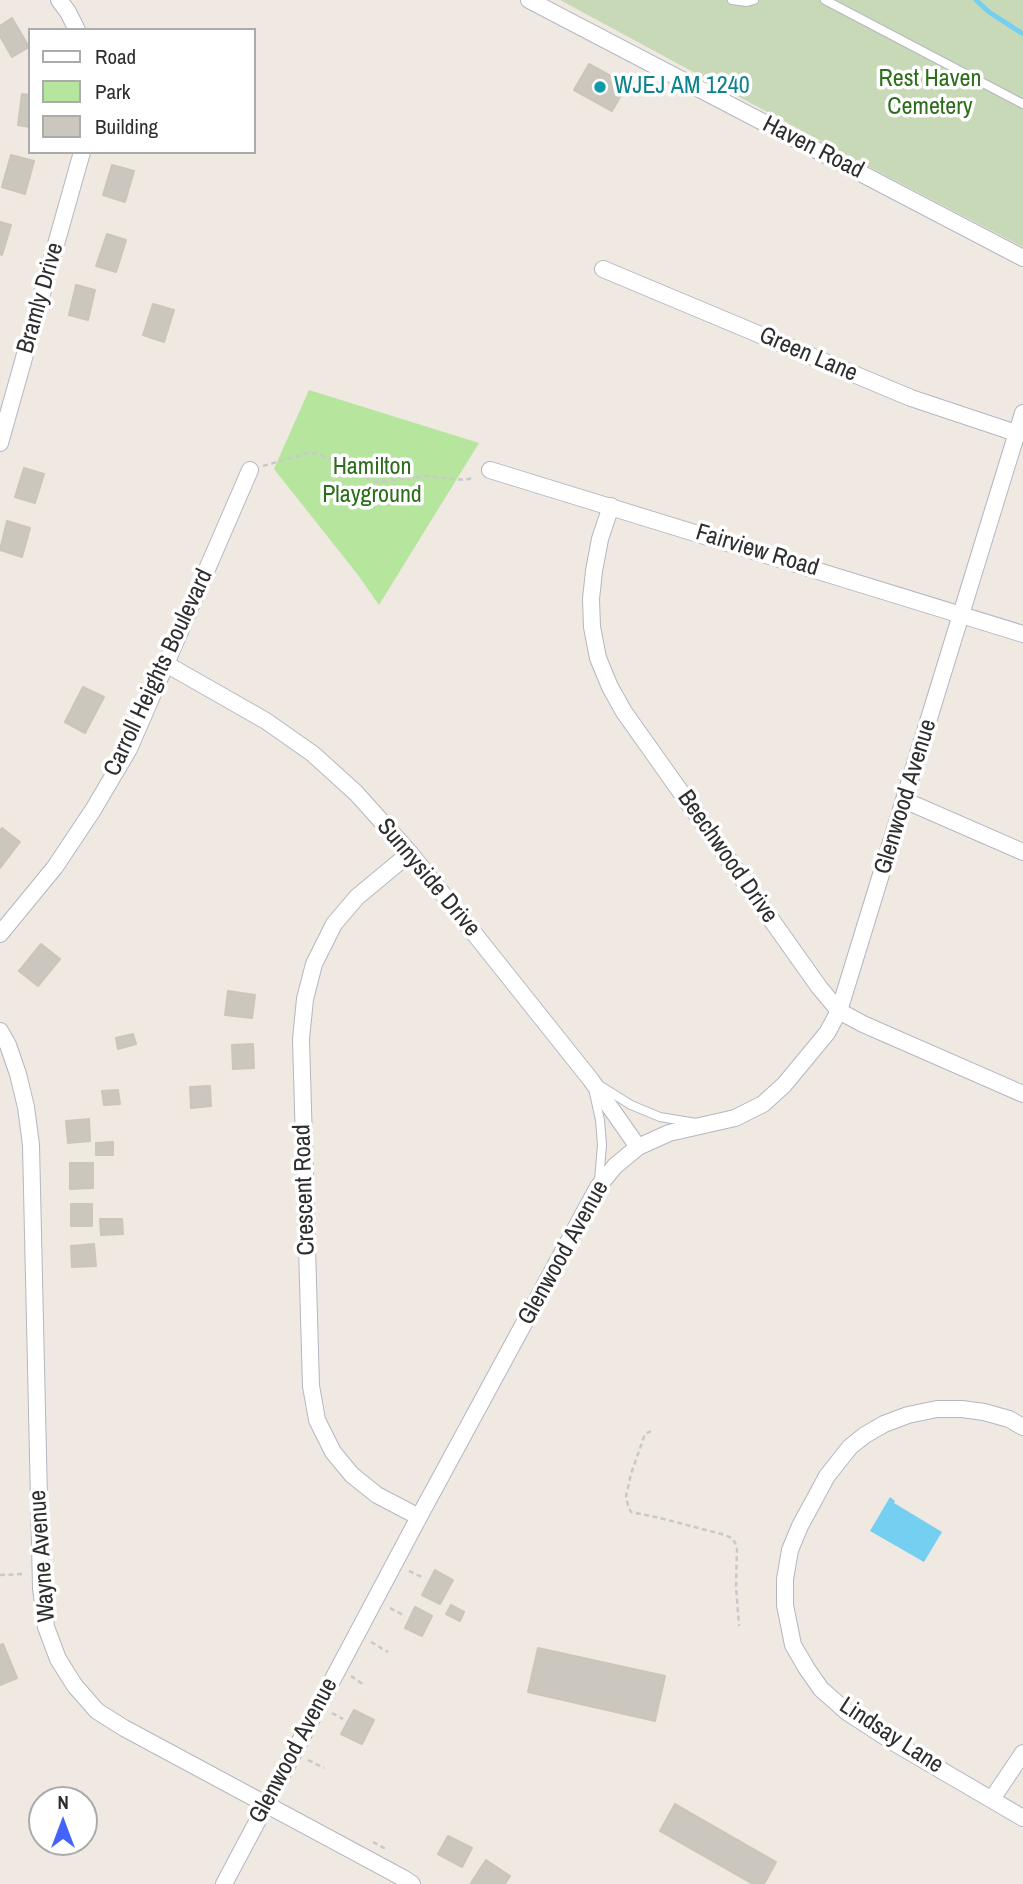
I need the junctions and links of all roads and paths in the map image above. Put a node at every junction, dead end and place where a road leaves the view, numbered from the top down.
1 (59, 0) edge
2 (528, 0) edge
3 (732, 0) edge
4 (754, 0) edge
5 (825, 0) edge
6 (76, 28) edge
7 (1023, 104) edge
8 (81, 154) edge
9 (1023, 258) edge
10 (603, 269) dead end
11 (1023, 412) edge
12 (1016, 433) junction
13 (0, 443) edge
14 (250, 470) joint
15 (490, 470) joint
16 (611, 506) junction
17 (962, 615) junction
18 (1023, 634) edge
19 (166, 664) junction
20 (904, 800) junction
21 (1023, 852) edge
22 (410, 853) junction
23 (0, 934) edge
24 (839, 1011) junction
25 (0, 1031) edge
26 (591, 1080) junction
27 (1023, 1094) edge
28 (707, 1125) junction
29 (638, 1147) junction
30 (598, 1187) junction
31 (1023, 1427) edge
32 (651, 1431) dead end
33 (419, 1517) junction
34 (41, 1573) junction
35 (0, 1575) edge
36 (402, 1577) dead end
37 (424, 1578) dead end
38 (384, 1612) dead end
39 (405, 1616) dead end
40 (739, 1626) dead end
41 (372, 1634) dead end
42 (388, 1652) dead end
43 (351, 1676) dead end
44 (364, 1685) dead end
45 (329, 1712) dead end
46 (343, 1719) dead end
47 (1023, 1753) edge
48 (305, 1758) dead end
49 (324, 1768) dead end
50 (992, 1799) junction
51 (266, 1804) junction
52 (1023, 1818) edge
53 (369, 1840) dead end
54 (390, 1852) dead end
55 (224, 1884) edge
56 (412, 1884) edge

1 - 6 street
2 - 9 street, Haven Road
3 - 4 lane
5 - 7 lane
8 - 13 street, Bramly Drive
10 - 12 street, Green Lane
11 - 12 street, Glenwood Avenue
12 - 17 street, Glenwood Avenue
14 - 15 path
14 - 19 street, Carroll Heights Boulevard
15 - 16 street, Fairview Road
16 - 17 street, Fairview Road
16 - 24 street, Beechwood Drive
17 - 18 street, Fairview Road
17 - 20 street, Glenwood Avenue
19 - 22 street, Sunnyside Drive
19 - 23 street, Carroll Heights Boulevard
20 - 21 street
20 - 24 street, Glenwood Avenue
22 - 26 street, Sunnyside Drive
22 - 33 street, Crescent Road
24 - 27 street, Beechwood Drive
24 - 28 street, Glenwood Avenue
25 - 34 street, Wayne Avenue
26 - 28 lane
26 - 29 street, Sunnyside Drive
26 - 30 lane
28 - 29 street, Glenwood Avenue
29 - 30 street, Glenwood Avenue
30 - 33 street, Glenwood Avenue
31 - 50 street, Lindsay Lane
32 - 40 path
33 - 51 street, Glenwood Avenue
34 - 35 path
34 - 51 street, Wayne Avenue
36 - 37 path
38 - 39 path
41 - 42 path
43 - 44 path
45 - 46 path
47 - 50 street
48 - 49 path
50 - 52 street, Lindsay Lane
51 - 55 street, Glenwood Avenue
51 - 56 street, Wayne Avenue
53 - 54 path

